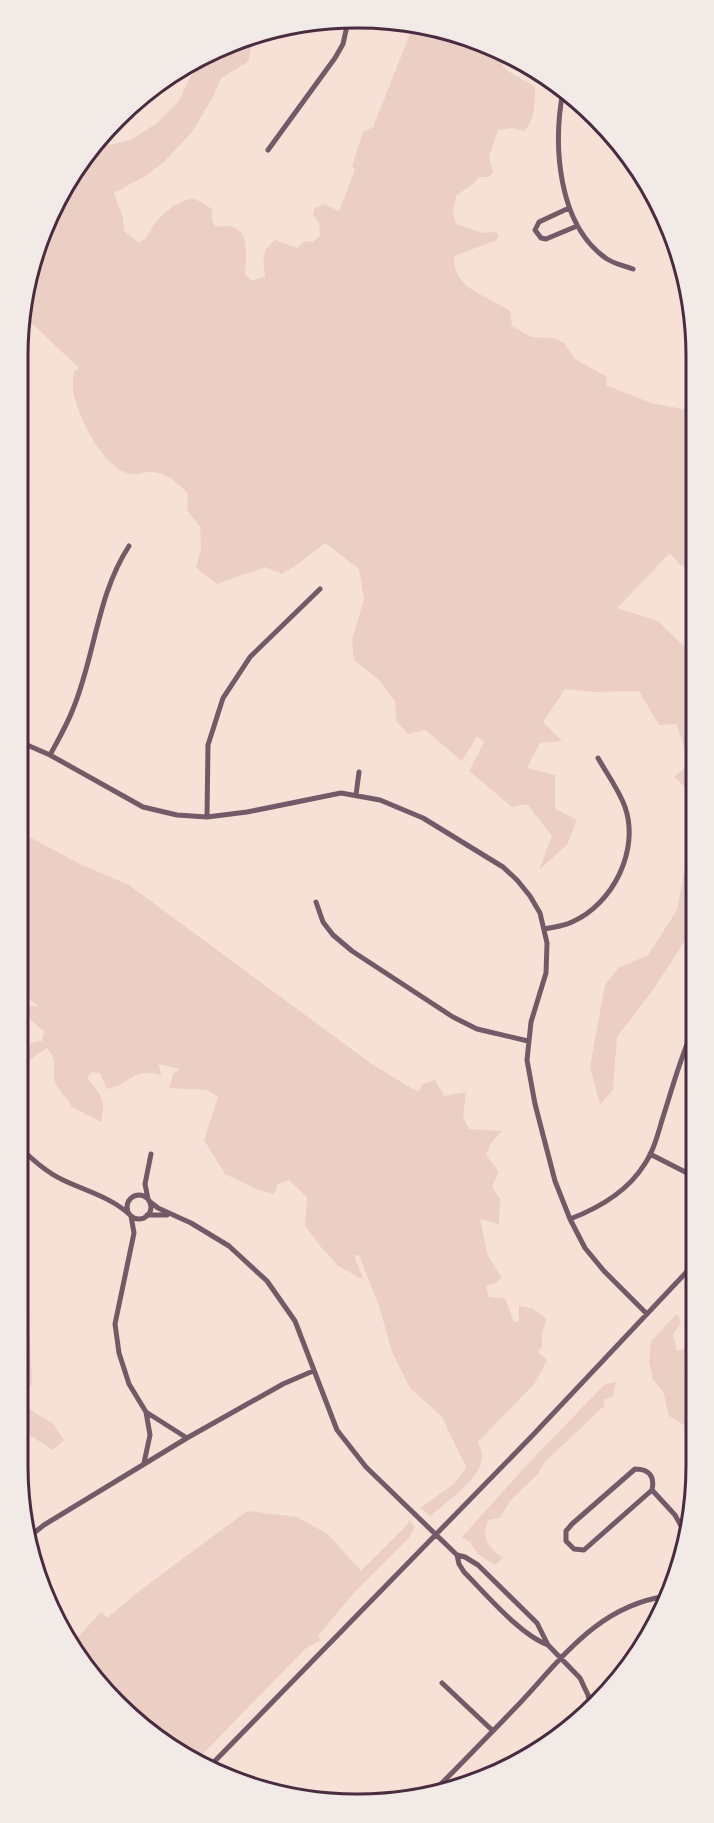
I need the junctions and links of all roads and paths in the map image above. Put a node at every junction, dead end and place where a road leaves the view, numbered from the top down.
1 (346, 29) edge
2 (561, 100) edge
3 (268, 150) dead end
4 (569, 208) junction
5 (577, 226) junction
6 (633, 269) dead end
7 (129, 546) dead end
8 (320, 589) dead end
9 (29, 746) edge
10 (50, 755) junction
11 (598, 758) dead end
12 (359, 772) dead end
13 (356, 795) junction
14 (207, 817) junction
15 (316, 902) dead end
16 (545, 929) junction
17 (528, 1041) junction
18 (686, 1045) edge
19 (151, 1154) dead end
20 (650, 1154) junction
21 (29, 1156) edge
22 (686, 1172) edge
23 (145, 1184) junction
24 (134, 1196) junction
25 (148, 1200) junction
26 (114, 1202) junction
27 (130, 1215) junction
28 (172, 1215) junction
29 (146, 1216) junction
30 (570, 1219) junction
31 (134, 1233) junction
32 (686, 1273) edge
33 (647, 1314) junction
34 (313, 1371) junction
35 (146, 1412) junction
36 (187, 1438) junction
37 (144, 1463) junction
38 (652, 1490) junction
39 (680, 1524) edge
40 (35, 1532) edge
41 (435, 1534) junction
42 (456, 1555) junction
43 (657, 1599) edge
44 (548, 1645) junction
45 (562, 1658) junction
46 (442, 1683) dead end
47 (589, 1698) edge
48 (493, 1731) junction
49 (214, 1762) edge
50 (442, 1783) edge

1 - 3 street
2 - 4 street
4 - 5 street
4 - 5 street
5 - 6 street
7 - 10 street
8 - 14 street
9 - 10 street
10 - 14 street
11 - 16 street
12 - 13 street
13 - 14 street
13 - 16 street
15 - 17 street
16 - 17 street
17 - 30 street
18 - 20 street
19 - 23 street
20 - 22 street
20 - 30 street
21 - 26 street
23 - 24 street
23 - 25 street
24 - 25 street
24 - 26 street
24 - 27 street
25 - 28 street
25 - 29 street
26 - 27 street
27 - 29 street
27 - 31 street
28 - 29 street
28 - 34 street
29 - 31 street
30 - 33 street
31 - 35 street
32 - 33 street
33 - 41 street
34 - 36 street
34 - 41 street
35 - 36 street
35 - 37 street
36 - 37 street
37 - 40 street
38 - 38 street
38 - 39 street
41 - 42 street
41 - 49 street
42 - 44 street
42 - 44 street
43 - 45 street
44 - 45 street
45 - 47 street
45 - 48 street
46 - 48 street
48 - 50 street

